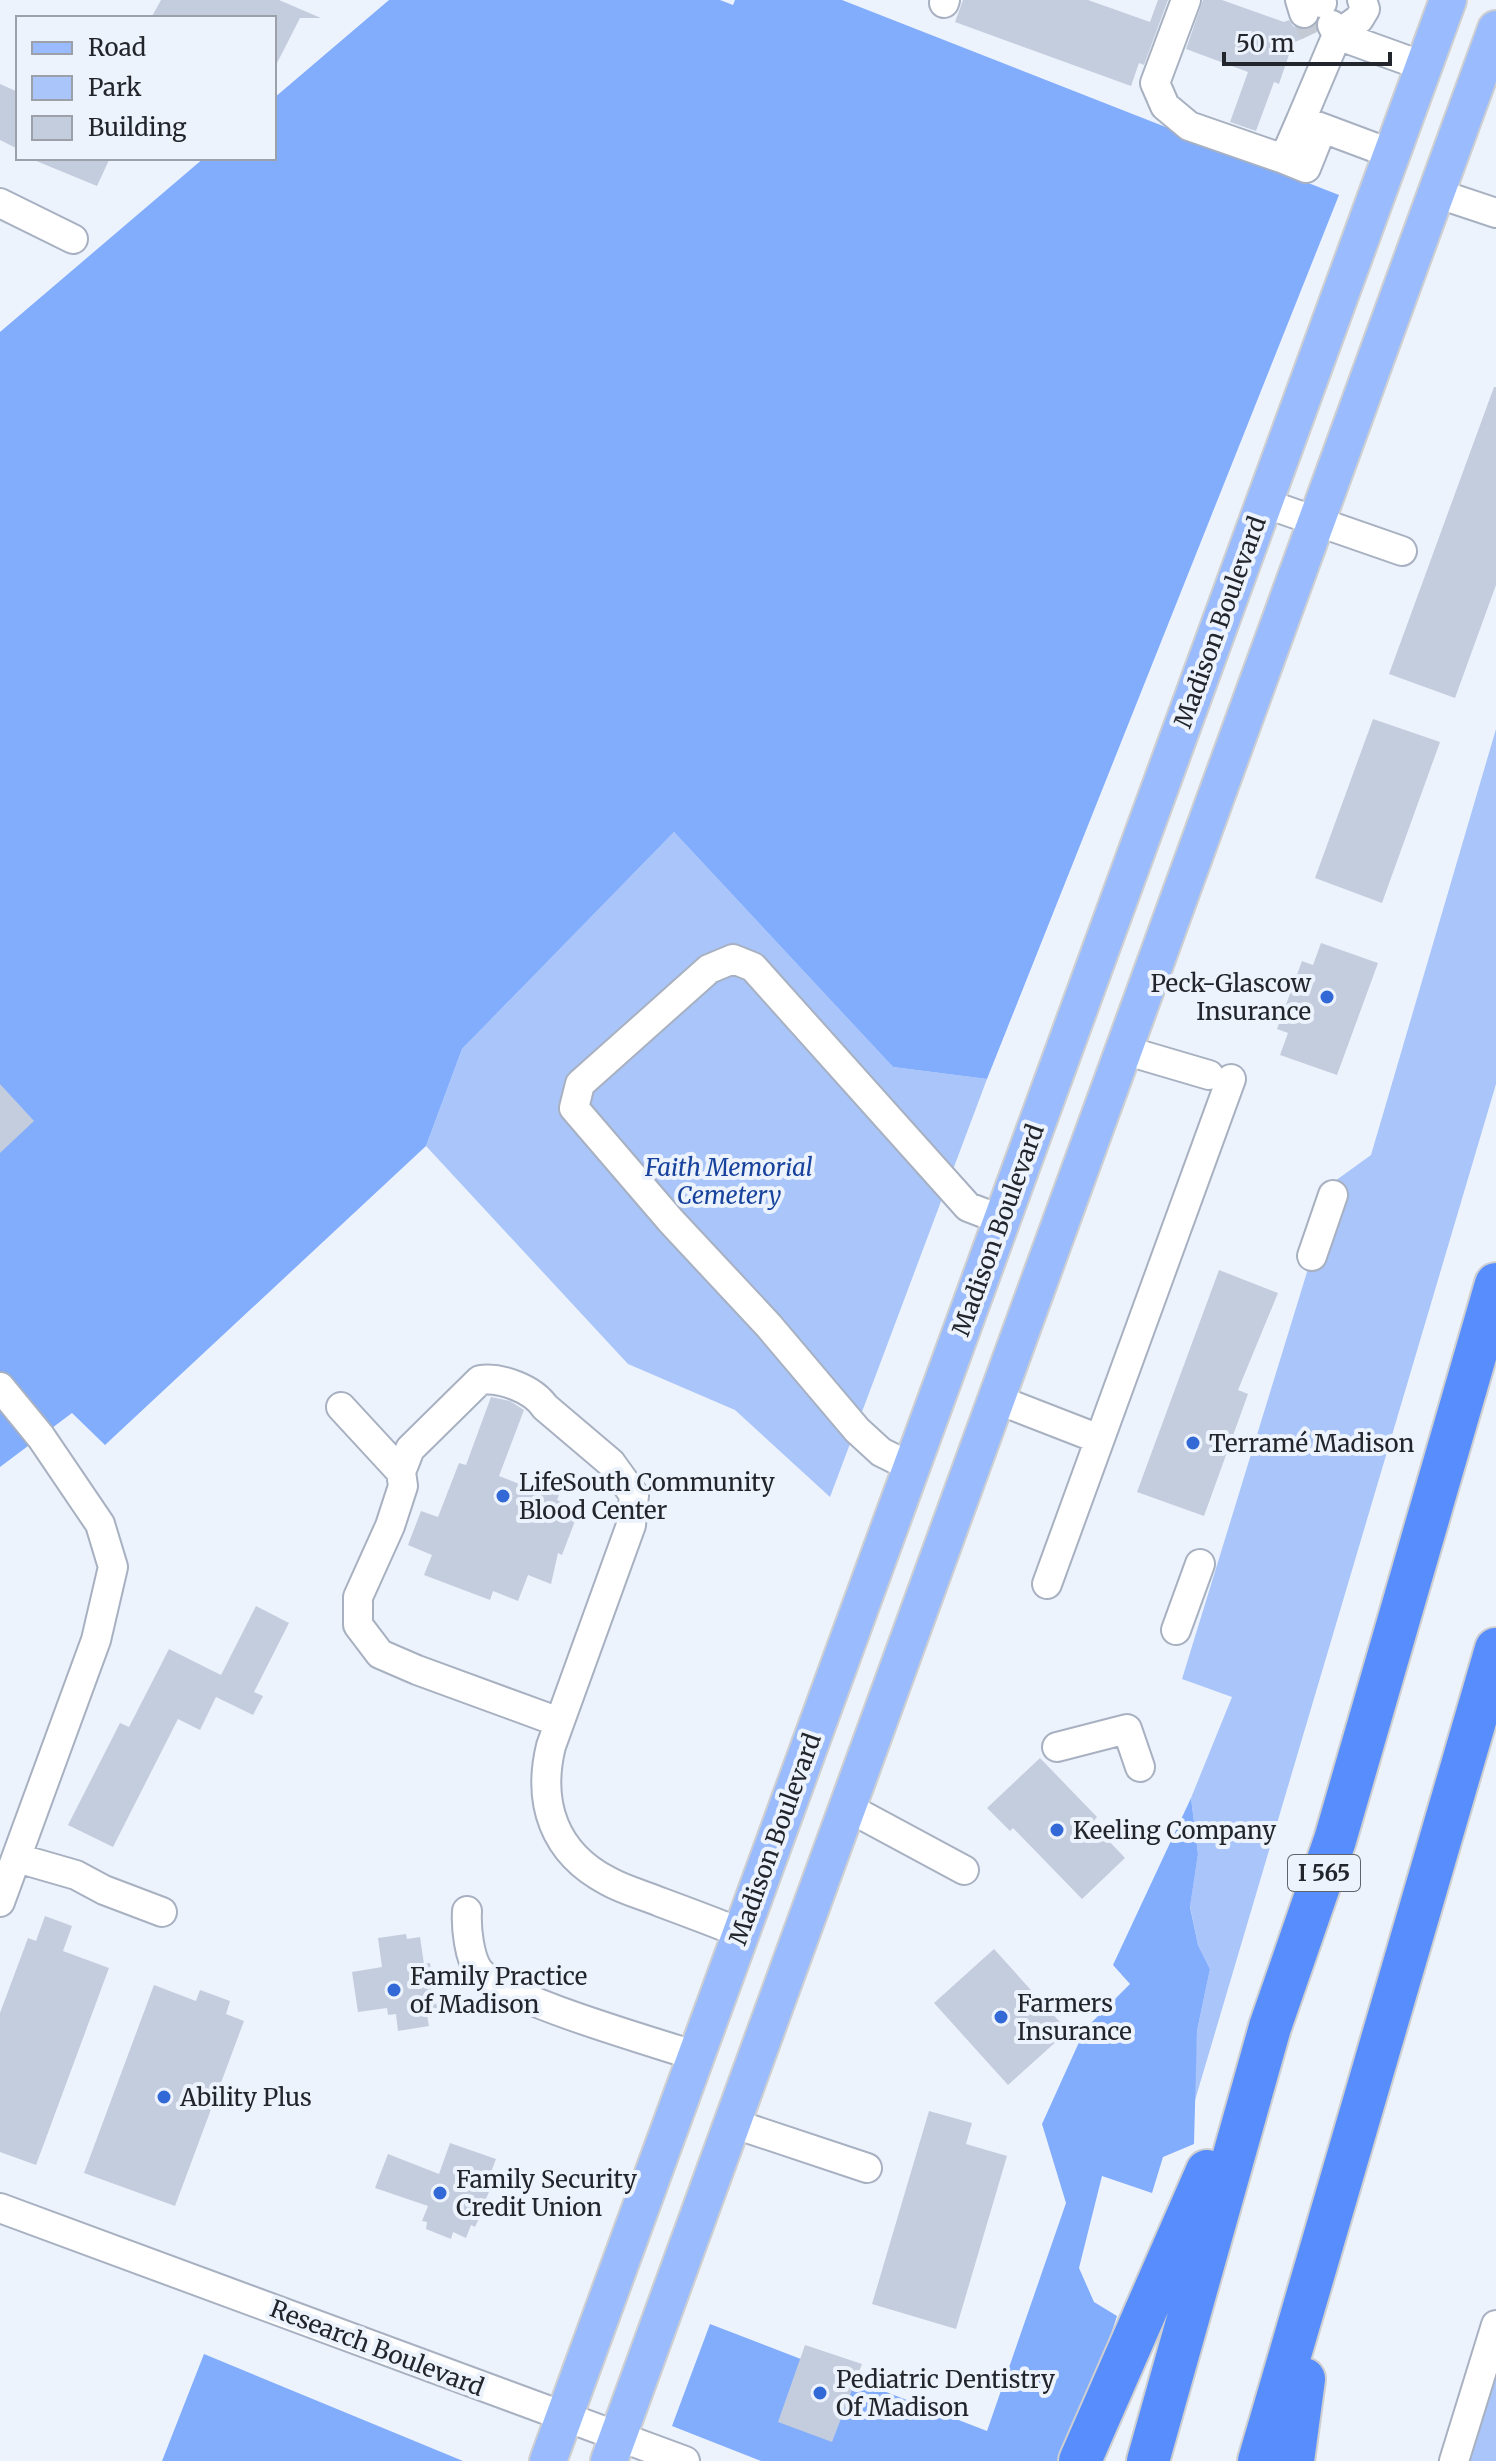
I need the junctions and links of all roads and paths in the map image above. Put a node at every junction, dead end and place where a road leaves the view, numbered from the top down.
1 (1186, 0) edge
2 (1362, 0) edge
3 (1448, 0) edge
4 (1320, 21) edge
5 (1496, 29) edge
6 (1423, 66) junction
7 (1312, 124) junction
8 (1392, 154) junction
9 (1436, 193) junction
10 (0, 203) edge
11 (1496, 213) edge
12 (73, 239) dead end
13 (1264, 503) junction
14 (1316, 522) junction
15 (1402, 551) dead end
16 (1124, 1050) junction
17 (1333, 1195) dead end
18 (1002, 1220) junction
19 (1312, 1256) dead end
20 (1496, 1284) edge
21 (0, 1387) edge
22 (996, 1399) junction
23 (341, 1407) dead end
24 (1099, 1439) junction
25 (911, 1467) junction
26 (401, 1472) junction
27 (1200, 1564) dead end
28 (1047, 1584) dead end
29 (867, 1588) junction
30 (921, 1605) junction
31 (1176, 1630) dead end
32 (1496, 1649) edge
33 (559, 1722) junction
34 (1057, 1747) dead end
35 (1140, 1767) dead end
36 (847, 1807) junction
37 (17, 1858) junction
38 (964, 1870) dead end
39 (0, 1902) edge
40 (467, 1911) dead end
41 (162, 1912) dead end
42 (741, 1933) junction
43 (1270, 2027) junction
44 (696, 2056) junction
45 (732, 2123) junction
46 (867, 2168) dead end
47 (0, 2208) edge
48 (1322, 2243) junction
49 (1496, 2325) edge
50 (564, 2417) junction
51 (613, 2449) edge
52 (548, 2461) edge
53 (685, 2461) edge
54 (1080, 2461) edge
55 (1148, 2461) edge
56 (1259, 2461) edge
57 (1293, 2461) edge
58 (1454, 2461) edge

1 - 7 street
2 - 4 street
3 - 6 main road, Madison Boulevard
4 - 6 street
4 - 7 street
5 - 9 main road
6 - 8 main road, Madison Boulevard
7 - 8 street
8 - 13 main road, Madison Boulevard
9 - 11 street
9 - 14 main road
10 - 12 street
13 - 14 street
13 - 18 main road, Madison Boulevard
14 - 15 street
14 - 16 main road
16 - 22 main road
16 - 24 street
17 - 19 street
18 - 25 main road, Madison Boulevard
18 - 25 street
20 - 43 highway, I 565
21 - 37 street
22 - 24 street
22 - 30 main road
23 - 26 street
24 - 28 street
25 - 29 main road, Madison Boulevard
26 - 33 street
26 - 33 street
27 - 31 street
29 - 30 main road
29 - 42 main road, Madison Boulevard
30 - 36 main road
32 - 48 highway
33 - 42 street
34 - 35 street
36 - 38 street
36 - 45 main road
37 - 39 street
37 - 41 street
40 - 44 street
42 - 44 main road, Madison Boulevard
43 - 54 highway
43 - 55 highway, I 565
44 - 50 main road, Madison Boulevard
45 - 46 street
45 - 51 main road
47 - 50 street, Research Boulevard
48 - 56 highway
48 - 57 highway
49 - 58 street
50 - 51 street, Research Boulevard
50 - 52 main road, Madison Boulevard
51 - 53 street, Research Boulevard

